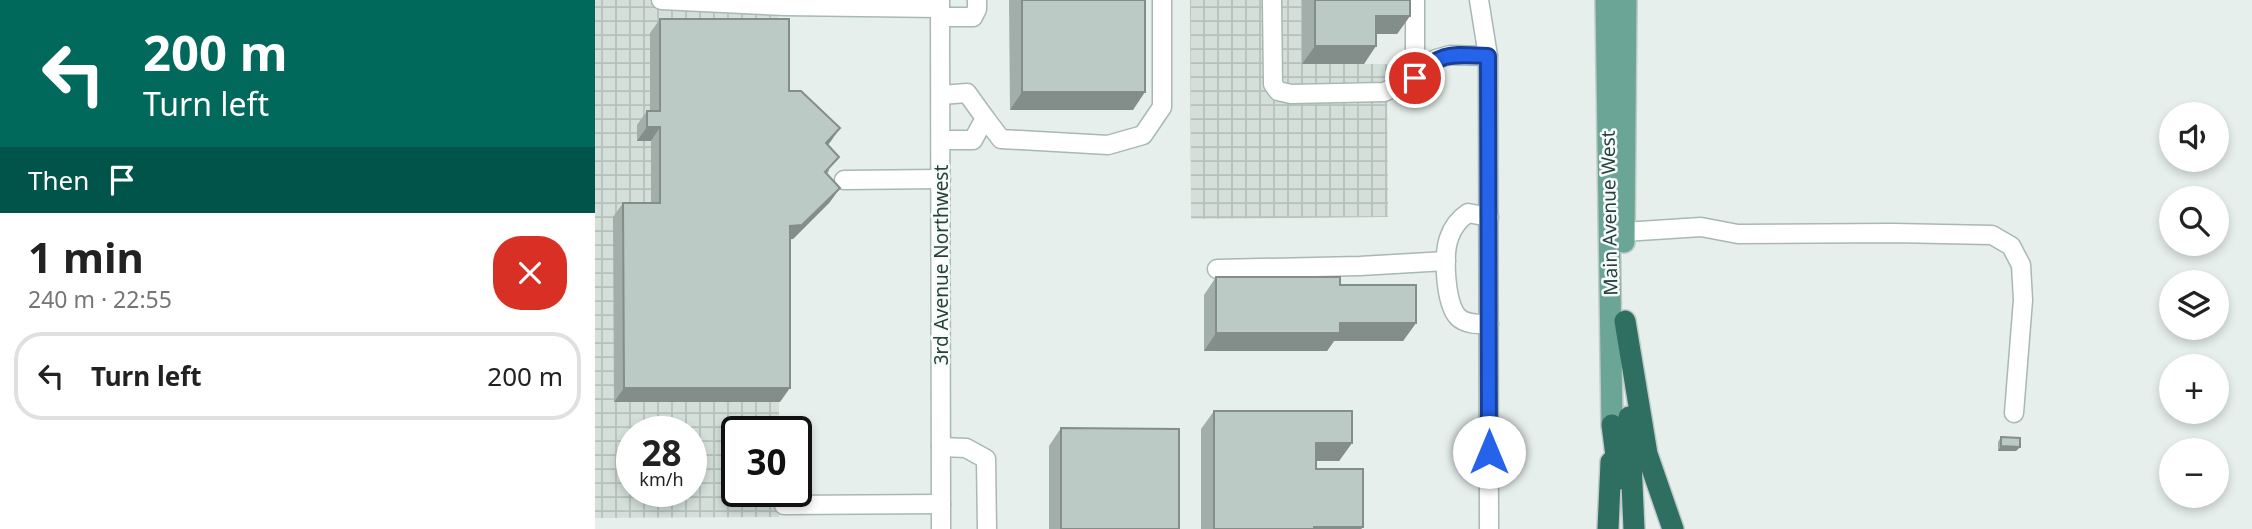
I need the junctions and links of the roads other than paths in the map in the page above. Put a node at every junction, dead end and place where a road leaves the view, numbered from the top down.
1 (661, 0) edge
2 (978, 0) edge
3 (1162, 0) edge
4 (1272, 0) edge
5 (1415, 0) edge
6 (1479, 0) edge
7 (1606, 0) edge
8 (1626, 0) edge
9 (940, 8) edge
10 (1488, 56) junction
11 (1415, 78) junction
12 (941, 95) junction
13 (985, 118) junction
14 (941, 140) junction
15 (941, 179) junction
16 (843, 180) dead end
17 (1489, 217) junction
18 (1624, 232) junction
19 (1446, 261) junction
20 (1217, 269) dead end
21 (1625, 321) junction
22 (1489, 324) junction
23 (2014, 413) dead end
24 (1612, 425) junction
25 (941, 447) junction
26 (941, 504) junction
27 (812, 505) edge
28 (941, 529) edge
29 (987, 529) edge
30 (1489, 529) edge
31 (1608, 529) edge
32 (1626, 529) edge
33 (1634, 529) edge
34 (1673, 529) edge

1 - 9 street
2 - 9 street
3 - 13 street
4 - 11 street
5 - 11 street
6 - 10 street
7 - 24 main road, Main Avenue West
8 - 18 main road, Main Avenue West
9 - 12 street, 3rd Avenue Northwest
10 - 11 street
10 - 17 street
12 - 13 street
12 - 14 street, 3rd Avenue Northwest
13 - 14 street
14 - 15 street, 3rd Avenue Northwest
15 - 16 street
15 - 25 street, 3rd Avenue Northwest
17 - 19 street
17 - 22 street
18 - 21 main road, Main Avenue West
18 - 23 street
19 - 20 street
19 - 22 street
21 - 33 highway
21 - 34 highway
22 - 30 street
24 - 31 highway
24 - 32 highway
25 - 26 street, 3rd Avenue Northwest
25 - 29 street
26 - 27 street
26 - 28 street, 3rd Avenue Northwest

